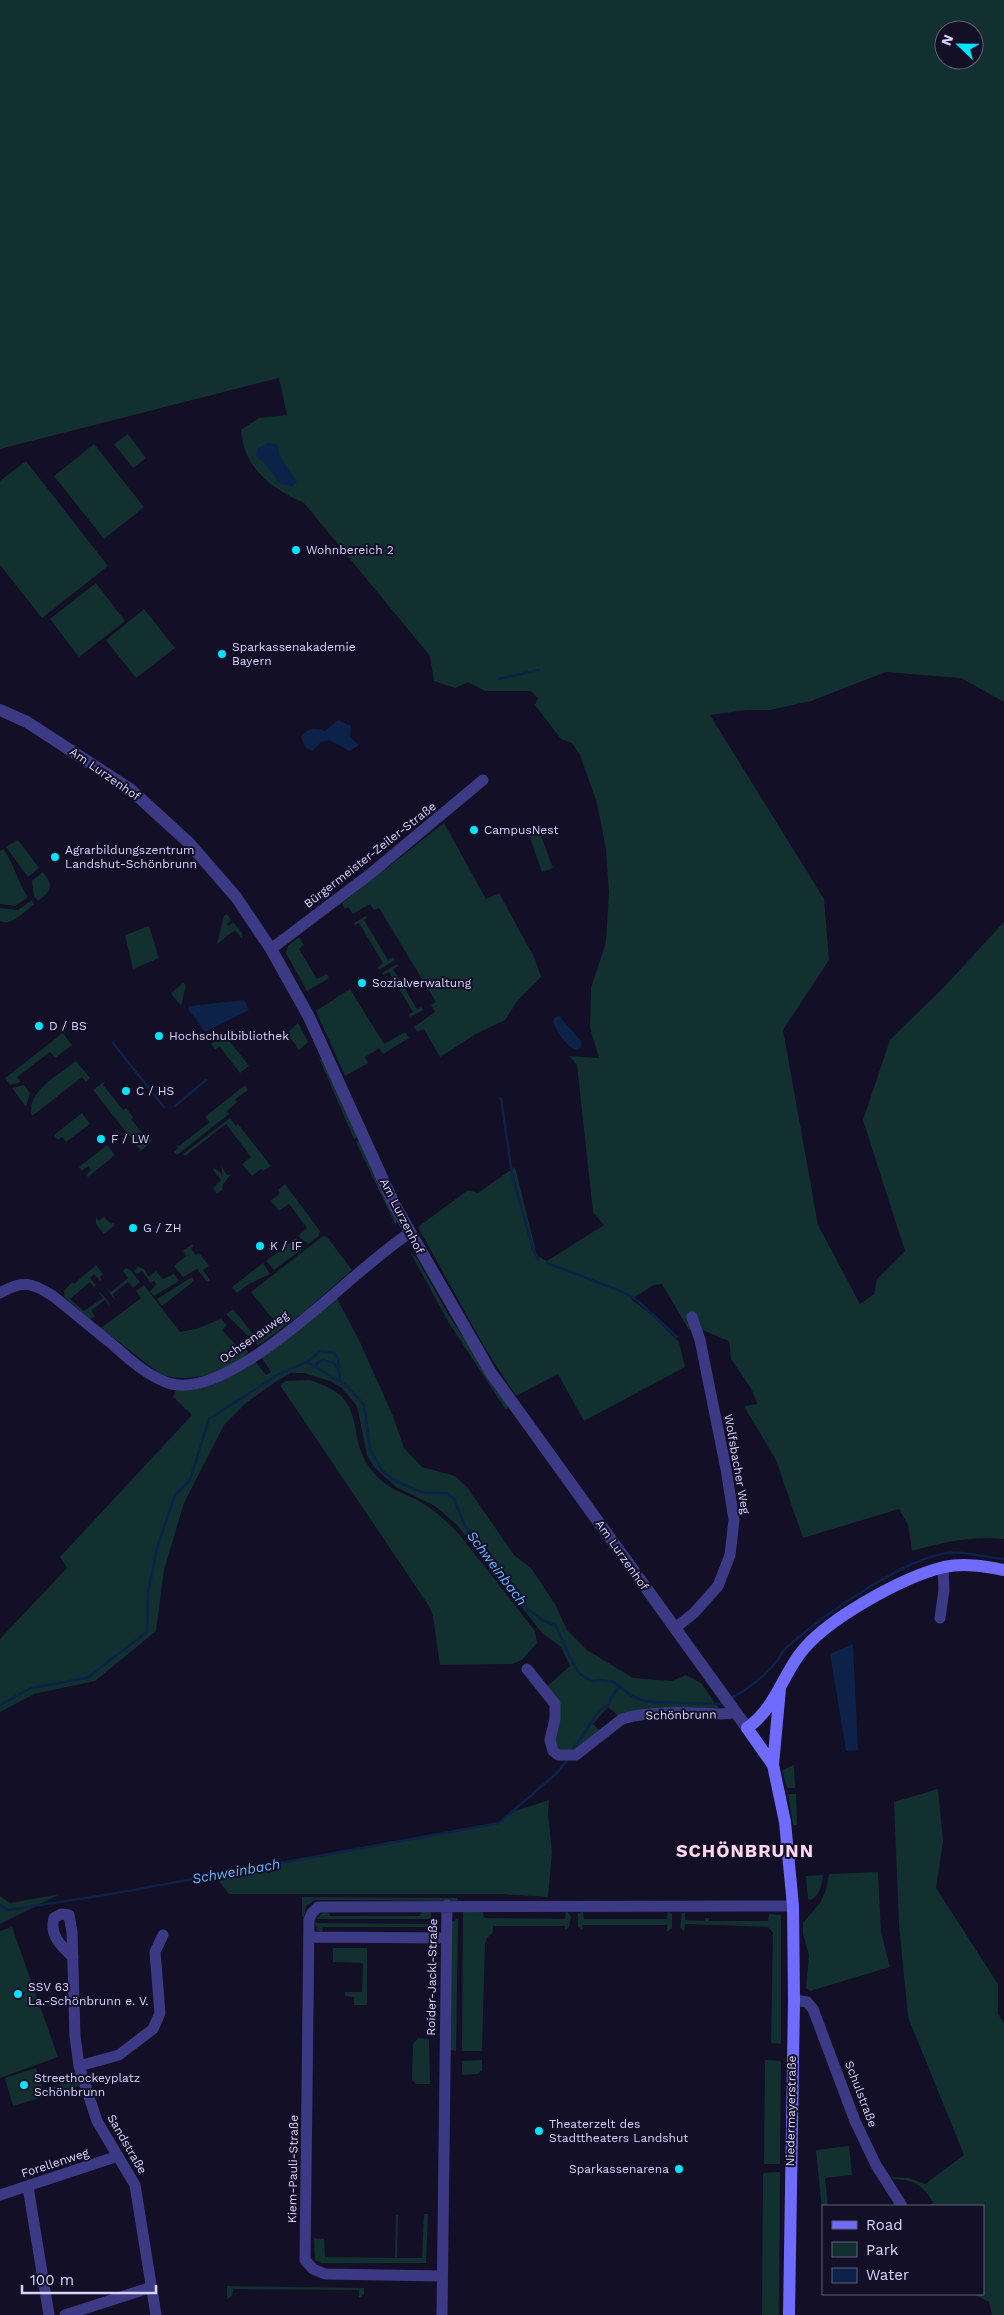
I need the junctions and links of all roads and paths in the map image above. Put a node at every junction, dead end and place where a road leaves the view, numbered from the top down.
1 (0, 710) edge
2 (484, 780) dead end
3 (272, 949) junction
4 (410, 1233) junction
5 (0, 1293) edge
6 (692, 1317) dead end
7 (943, 1567) junction
8 (1004, 1570) edge
9 (940, 1618) dead end
10 (675, 1628) junction
11 (527, 1669) dead end
12 (780, 1689) junction
13 (733, 1708) junction
14 (747, 1728) junction
15 (773, 1765) junction
16 (447, 1905) junction
17 (793, 1906) junction
18 (164, 1935) dead end
19 (309, 1937) junction
20 (446, 1938) junction
21 (73, 1957) dead end
22 (794, 2000) junction
23 (79, 2066) junction
24 (118, 2156) junction
25 (28, 2187) junction
26 (0, 2195) edge
27 (901, 2205) edge
28 (442, 2276) junction
29 (152, 2287) junction
30 (50, 2315) edge
31 (65, 2315) edge
32 (156, 2315) edge
33 (442, 2315) edge
34 (789, 2315) edge

1 - 3 street, Am Lurzenhof
2 - 3 street, Bürgermeister-Zeiler-Straße
3 - 4 street, Am Lurzenhof
4 - 5 street, Ochsenauweg
4 - 10 street, Am Lurzenhof
6 - 10 street, Wolfsbacher Weg
7 - 8 main road
7 - 9 street
7 - 12 main road
10 - 13 street, Am Lurzenhof
11 - 13 street, Schönbrunn
12 - 14 main road
12 - 15 main road
13 - 14 street, Am Lurzenhof
14 - 15 main road, Am Lurzenhof
15 - 17 main road
16 - 17 street, Roider-Jackl-Straße
16 - 19 street, Kiem-Pauli-Straße
16 - 20 street, Roider-Jackl-Straße
17 - 22 main road, Niedermayerstraße
18 - 23 street
19 - 20 street
19 - 28 street, Kiem-Pauli-Straße
20 - 28 street, Roider-Jackl-Straße
21 - 23 street, Sandstraße
22 - 27 street, Schulstraße
22 - 34 main road, Niedermayerstraße
23 - 24 street, Sandstraße
24 - 25 street, Forellenweg
24 - 29 street, Sandstraße
25 - 26 street, Forellenweg
25 - 30 street
28 - 33 street, Roider-Jackl-Straße
29 - 31 street
29 - 32 street, Sandstraße

